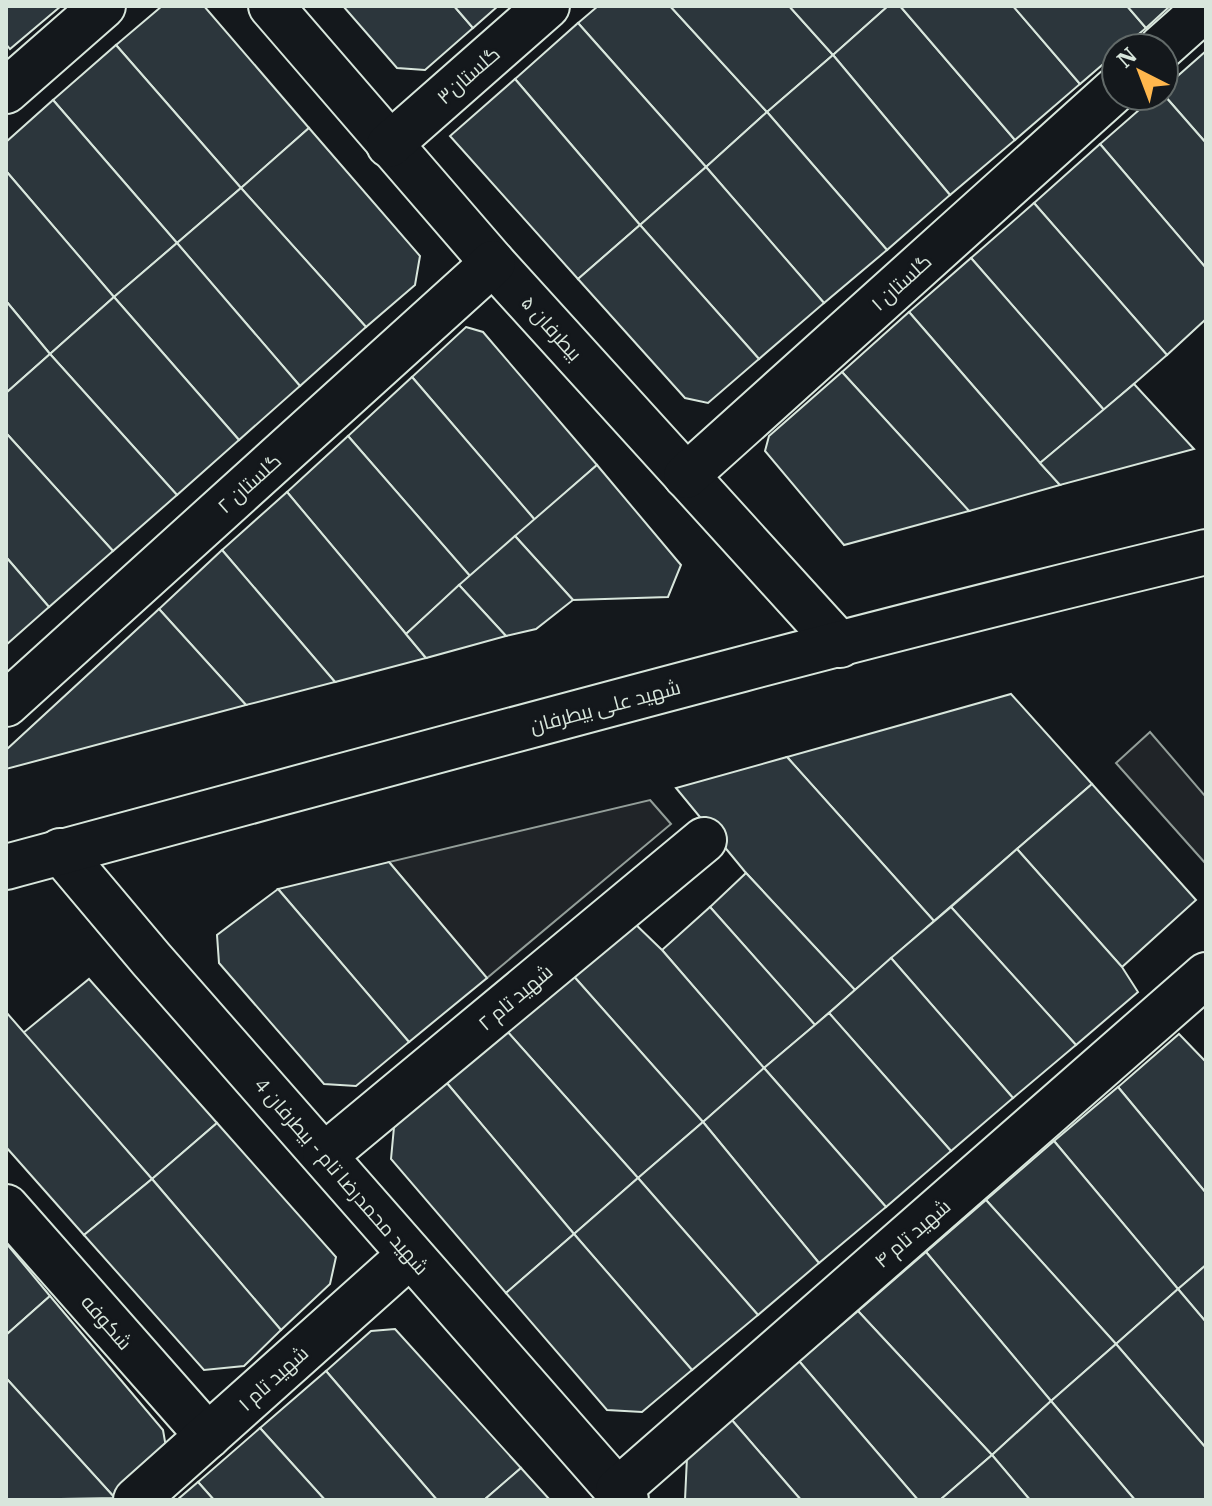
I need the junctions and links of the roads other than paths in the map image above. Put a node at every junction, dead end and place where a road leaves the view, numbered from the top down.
1 (103, 6) edge
2 (271, 6) edge
3 (547, 6) edge
4 (1206, 8) edge
5 (1179, 32) edge
6 (6, 91) edge
7 (1100, 103) edge
8 (389, 145) junction
9 (493, 263) junction
10 (686, 476) junction
11 (1206, 552) edge
12 (840, 645) junction
13 (6, 704) edge
14 (704, 840) dead end
15 (60, 851) junction
16 (6, 867) edge
17 (1206, 975) edge
18 (325, 1155) junction
19 (6, 1207) edge
20 (410, 1255) junction
21 (208, 1436) junction
22 (622, 1495) edge
23 (136, 1500) edge

1 - 6 street
2 - 8 street, بیطرفان ۵
3 - 8 street, گلستان۳
4 - 5 street
7 - 10 street, گلستان ۱
8 - 9 street, بیطرفان ۵
9 - 10 street, بیطرفان ۵
9 - 13 street, گلستان ۲
10 - 12 street, بیطرفان ۵
11 - 12 street, شهید علی بیطرفان
12 - 15 street, شهید علی بیطرفان
14 - 18 street, شهید تام ۲
15 - 16 street, شهید علی بیطرفان
15 - 18 street, شهید محمدرضا تام - بیطرفان 4
17 - 22 street, شهید تام ۴
18 - 20 street, شهید محمدرضا تام - بیطرفان 4
19 - 21 street, شکوفه
20 - 21 street, شهید تام ۱
20 - 22 street, شهید محمدرضا تام - بیطرفان 4
21 - 23 street, شهید تام ۱

